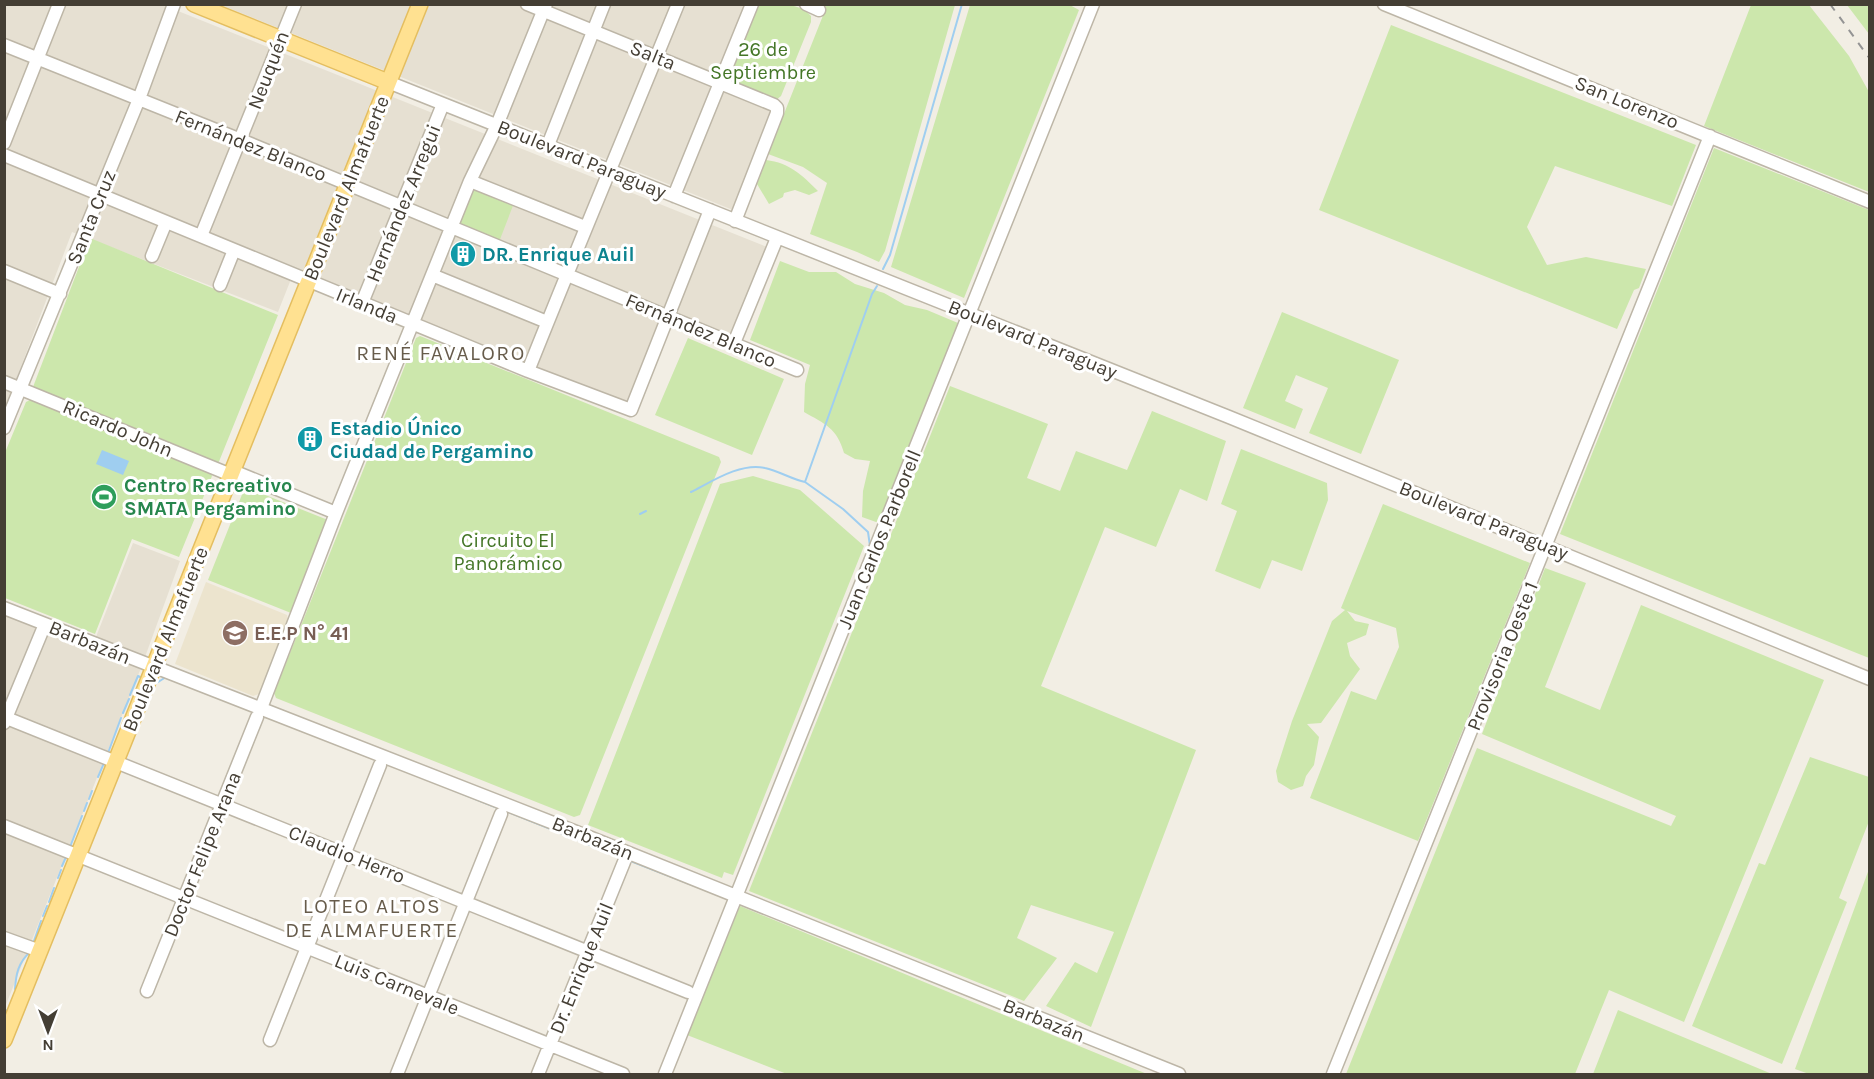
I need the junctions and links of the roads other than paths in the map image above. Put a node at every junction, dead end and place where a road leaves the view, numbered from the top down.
1 (59, 4) edge
2 (174, 4) edge
3 (194, 4) edge
4 (294, 4) edge
5 (420, 4) edge
6 (527, 4) edge
7 (604, 4) edge
8 (678, 4) edge
9 (752, 4) edge
10 (806, 4) edge
11 (1093, 4) edge
12 (1384, 4) edge
13 (545, 8) edge
14 (819, 10) dead end
15 (594, 31) junction
16 (280, 39) junction
17 (4, 45) edge
18 (657, 57) junction
19 (38, 58) junction
20 (388, 82) junction
21 (721, 83) junction
22 (139, 99) junction
23 (443, 104) junction
24 (496, 125) junction
25 (1710, 136) junction
26 (241, 140) junction
27 (4, 143) edge
28 (548, 145) junction
29 (4, 155) edge
30 (611, 171) junction
31 (470, 181) junction
32 (347, 185) junction
33 (100, 194) junction
34 (674, 196) junction
35 (1869, 202) edge
36 (400, 207) junction
37 (710, 210) junction
38 (735, 220) junction
39 (166, 222) junction
40 (585, 227) junction
41 (451, 228) junction
42 (201, 236) junction
43 (777, 238) junction
44 (234, 250) junction
45 (152, 256) dead end
46 (4, 271) edge
47 (566, 274) junction
48 (432, 275) junction
49 (309, 280) junction
50 (220, 285) dead end
51 (60, 294) junction
52 (362, 303) junction
53 (969, 314) junction
54 (669, 317) junction
55 (548, 322) junction
56 (414, 324) junction
57 (734, 343) junction
58 (797, 370) dead end
59 (528, 371) junction
60 (4, 382) edge
61 (21, 388) junction
62 (4, 428) edge
63 (232, 473) junction
64 (336, 513) junction
65 (1547, 546) junction
66 (4, 608) edge
67 (45, 624) junction
68 (154, 667) junction
69 (1869, 679) edge
70 (259, 713) junction
71 (5, 719) edge
72 (116, 760) junction
73 (380, 765) dead end
74 (222, 804) junction
75 (501, 814) dead end
76 (4, 826) edge
77 (345, 853) junction
78 (77, 856) junction
79 (624, 862) dead end
80 (737, 896) junction
81 (184, 898) junction
82 (466, 902) junction
83 (4, 938) edge
84 (306, 947) junction
85 (40, 951) junction
86 (587, 951) junction
87 (147, 991) dead end
88 (688, 992) dead end
89 (428, 997) junction
90 (4, 1040) edge
91 (270, 1040) dead end
92 (550, 1045) junction
93 (397, 1074) edge
94 (538, 1074) edge
95 (623, 1074) edge
96 (665, 1074) edge
97 (1179, 1074) edge
98 (1333, 1074) edge

1 - 19 street
2 - 22 street, Santa Cruz
3 - 16 main road, Boulevard Paraguay
4 - 16 street, Neuquén
5 - 20 main road, Boulevard Almafuerte
6 - 13 street, Salta
7 - 15 street
8 - 18 street
9 - 21 street
10 - 14 street
11 - 53 street, Juan Carlos Parborell
12 - 25 street, San Lorenzo
13 - 15 street, Salta
13 - 24 street, Doctor Felipe Arana
15 - 18 street, Salta
15 - 28 street
16 - 20 main road, Boulevard Paraguay
16 - 26 street, Neuquén
17 - 19 street, Fernández Blanco
18 - 21 street, Salta
18 - 30 street
19 - 22 street, Fernández Blanco
19 - 27 street
20 - 23 street, Boulevard Paraguay
20 - 32 main road, Boulevard Almafuerte
21 - 34 street
21 - 38 street, Salta
22 - 26 street, Fernández Blanco
22 - 33 street, Santa Cruz
23 - 24 street, Boulevard Paraguay
23 - 36 street, Hernández Arregui
24 - 28 street, Boulevard Paraguay
24 - 31 street, Doctor Felipe Arana
25 - 35 street, San Lorenzo
25 - 65 street, Provisoria Oeste 1
26 - 32 street, Fernández Blanco
26 - 42 street, Neuquén
28 - 30 street, Boulevard Paraguay
29 - 33 street, Irlanda
30 - 34 street, Boulevard Paraguay
30 - 40 street
31 - 40 street
31 - 41 street, Doctor Felipe Arana
32 - 36 street, Fernández Blanco
32 - 49 main road, Boulevard Almafuerte
33 - 39 street, Irlanda
33 - 51 street, Santa Cruz
34 - 37 street, Boulevard Paraguay
36 - 41 street, Fernández Blanco
36 - 52 street, Hernández Arregui
37 - 38 street, Boulevard Paraguay
37 - 54 street
38 - 43 street, Boulevard Paraguay
39 - 42 street, Irlanda
39 - 45 street
40 - 47 street
41 - 47 street, Fernández Blanco
41 - 48 street, Doctor Felipe Arana
42 - 44 street, Irlanda
43 - 53 street, Boulevard Paraguay
43 - 57 street
44 - 49 street, Irlanda
44 - 50 street
46 - 51 street
47 - 54 street, Fernández Blanco
47 - 55 street
48 - 55 street
48 - 56 street, Doctor Felipe Arana
49 - 52 street, Irlanda
49 - 63 main road, Boulevard Almafuerte
51 - 61 street, Santa Cruz
52 - 56 street, Irlanda
53 - 65 street, Boulevard Paraguay
53 - 80 street, Juan Carlos Parborell
54 - 57 street, Fernández Blanco
54 - 59 street, Irlanda
55 - 59 street
56 - 59 street, Irlanda
56 - 64 street, Doctor Felipe Arana
57 - 58 street, Fernández Blanco
60 - 61 street, Ricardo John
61 - 62 street, Santa Cruz
61 - 63 street, Ricardo John
63 - 64 street, Ricardo John
63 - 68 main road, Boulevard Almafuerte
64 - 70 street, Doctor Felipe Arana
65 - 69 street, Boulevard Paraguay
65 - 98 street, Provisoria Oeste 1
66 - 67 street, Barbazán
67 - 68 street, Barbazán
67 - 71 street
68 - 70 street, Barbazán
68 - 72 main road, Boulevard Almafuerte
70 - 74 street, Doctor Felipe Arana
70 - 80 street, Barbazán
71 - 72 street, Claudio Herro
72 - 74 street, Claudio Herro
72 - 78 main road, Boulevard Almafuerte
73 - 77 street
74 - 77 street, Claudio Herro
74 - 81 street, Doctor Felipe Arana
75 - 82 street
76 - 78 street, Luis Carnevale
77 - 82 street, Claudio Herro
77 - 84 street
78 - 81 street, Luis Carnevale
78 - 85 main road, Boulevard Almafuerte
79 - 86 street, Dr. Enrique Auil
80 - 96 street, Juan Carlos Parborell
80 - 97 street, Barbazán
81 - 84 street, Luis Carnevale
81 - 87 street, Doctor Felipe Arana
82 - 86 street, Claudio Herro
82 - 89 street
83 - 85 street
84 - 89 street, Luis Carnevale
84 - 91 street
85 - 90 main road, Boulevard Almafuerte
86 - 88 street, Claudio Herro
86 - 92 street, Dr. Enrique Auil
89 - 92 street, Luis Carnevale
89 - 93 street
92 - 94 street, Dr. Enrique Auil
92 - 95 street, Luis Carnevale

